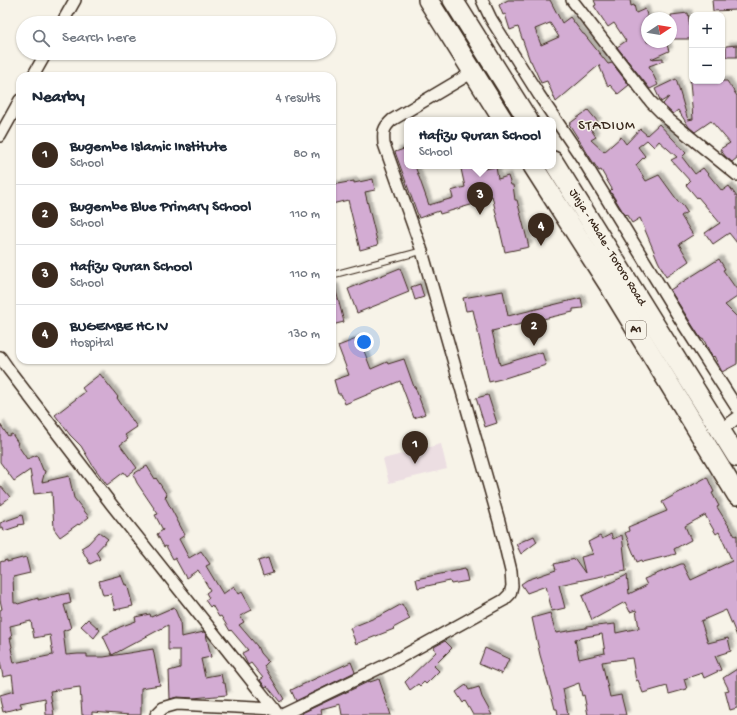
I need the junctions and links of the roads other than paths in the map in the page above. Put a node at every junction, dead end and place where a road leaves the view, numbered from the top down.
1 (75, 0) edge
2 (428, 0) edge
3 (453, 0) edge
4 (482, 0) edge
5 (572, 0) edge
6 (66, 16) edge
7 (42, 60) edge
8 (35, 72) edge
9 (472, 72) junction
10 (16, 107) edge
11 (501, 117) edge
12 (526, 117) edge
13 (554, 117) edge
14 (556, 120) edge
15 (0, 136) edge
16 (556, 166) edge
17 (534, 169) edge
18 (737, 175) edge
19 (422, 251) junction
20 (336, 274) edge
21 (0, 357) edge
22 (737, 408) edge
23 (737, 418) edge
24 (721, 430) junction
25 (737, 457) edge
26 (737, 495) edge
27 (278, 713) edge
28 (156, 715) edge

1 - 6 street
2 - 9 highway
3 - 12 highway
4 - 13 street
5 - 18 street
7 - 8 street
9 - 11 highway
9 - 19 street
10 - 15 street
14 - 22 street
16 - 24 highway, Jinja - Mbale - Tororo Road / A1
17 - 26 highway, Jinja - Mbale - Tororo Road / A1
19 - 20 lane
19 - 27 street
21 - 27 street
23 - 24 street
24 - 25 highway, Jinja - Mbale - Tororo Road / A1
27 - 28 street

